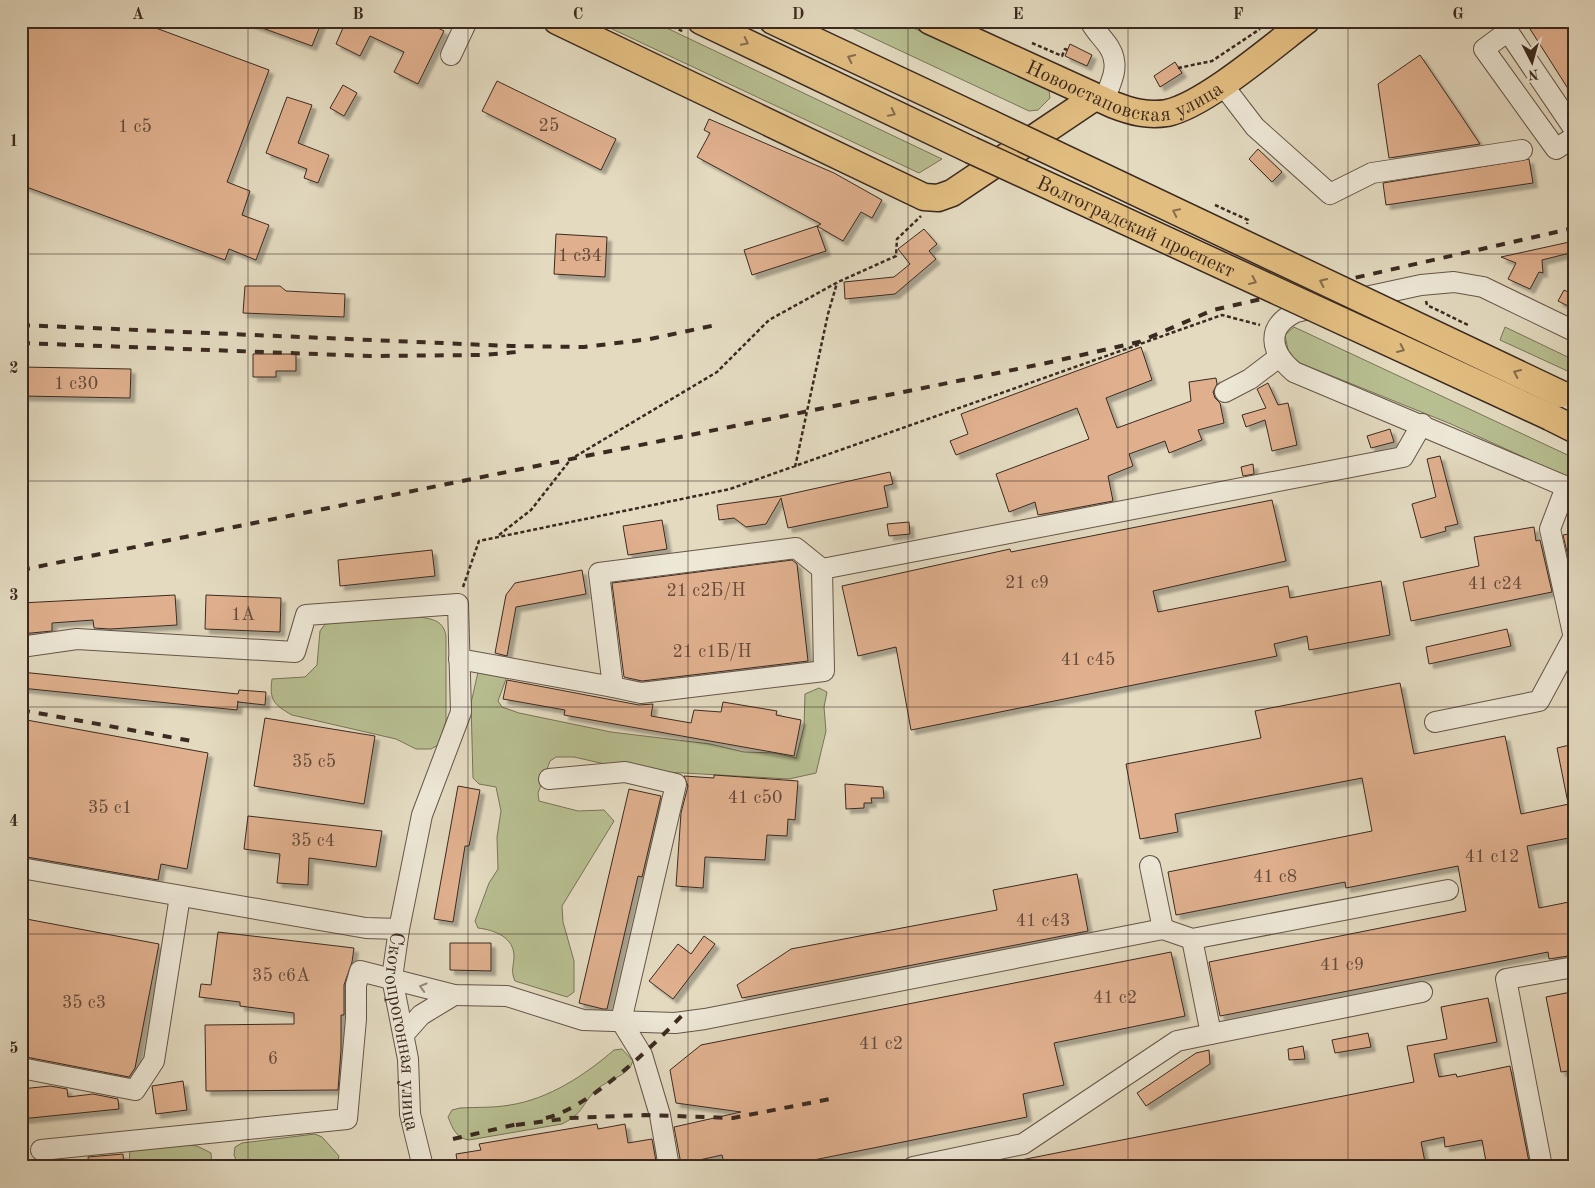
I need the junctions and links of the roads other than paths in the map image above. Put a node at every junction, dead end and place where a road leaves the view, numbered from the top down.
1 (467, 21) edge
2 (557, 21) edge
3 (701, 21) edge
4 (773, 21) edge
5 (930, 21) edge
6 (1090, 21) edge
7 (1306, 21) edge
8 (1504, 27) edge
9 (451, 55) dead end
10 (1222, 84) junction
11 (1100, 99) junction
12 (1574, 129) edge
13 (1574, 137) edge
14 (1522, 150) dead end
15 (1574, 331) edge
16 (1279, 357) junction
17 (1225, 392) dead end
18 (1568, 397) edge
19 (1422, 424) junction
20 (1574, 429) edge
21 (1570, 488) edge
22 (822, 569) junction
23 (1574, 638) edge
24 (21, 647) edge
25 (459, 659) junction
26 (613, 687) junction
27 (1435, 722) dead end
28 (549, 779) dead end
29 (1150, 866) dead end
30 (21, 868) edge
31 (1448, 890) dead end
32 (180, 896) junction
33 (399, 929) junction
34 (1163, 929) junction
35 (1192, 939) junction
36 (1574, 967) edge
37 (392, 978) junction
38 (1422, 992) dead end
39 (454, 995) junction
40 (621, 1022) junction
41 (405, 1033) junction
42 (1211, 1034) junction
43 (21, 1068) edge
44 (41, 1150) dead end
45 (924, 1166) edge
46 (423, 1167) edge
47 (669, 1167) edge
48 (1542, 1167) edge

1 - 9 street
2 - 11 main road
3 -> 20 main road, Волгоградский проспект, bridge
18 -> 4 main road, Волгоградский проспект, bridge
5 - 11 main road, Новоостаповская улица
6 - 11 street
7 - 10 main road, Новоостаповская улица
8 - 12 street
8 - 13 street
10 - 11 main road, Новоостаповская улица
10 - 14 street
15 - 16 street
16 - 17 street
16 - 19 street
19 - 21 street
19 - 22 street
21 - 23 street
22 - 26 street
22 - 26 street
23 - 27 street
24 - 25 street, Скотопрогонная улица
25 - 26 street
25 - 33 street, Скотопрогонная улица
28 - 40 street
29 - 34 street
30 - 32 street
31 - 35 street
32 - 33 street
32 - 43 street
33 - 37 street, Скотопрогонная улица
34 - 35 street
34 - 40 street
35 - 42 street
36 - 48 street
39 -> 37 street
37 - 41 street, Скотопрогонная улица
37 - 44 street
38 - 42 street
39 - 40 street
39 - 41 street
40 - 47 street
41 - 46 street, Скотопрогонная улица
42 - 45 street

